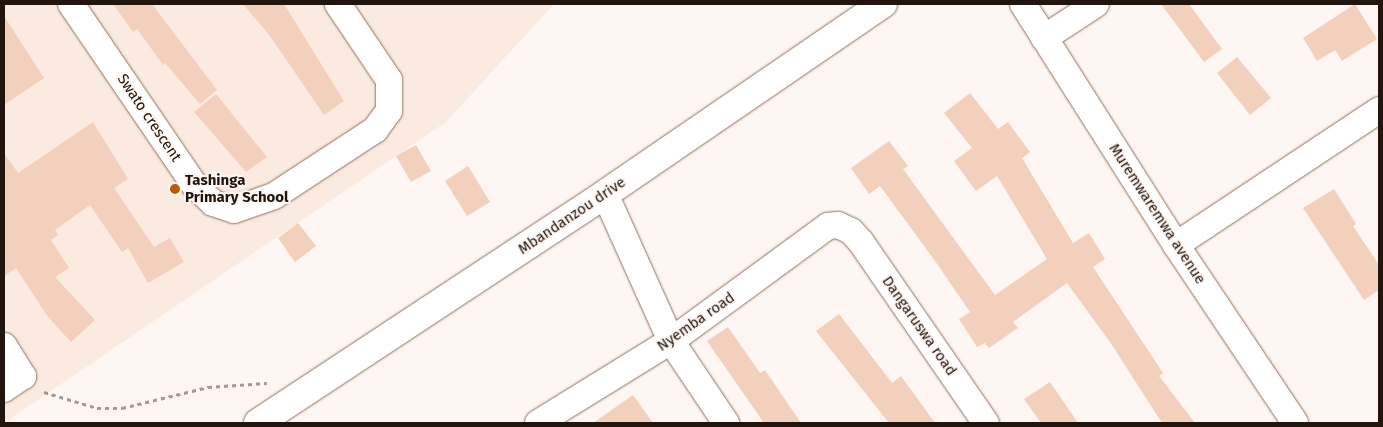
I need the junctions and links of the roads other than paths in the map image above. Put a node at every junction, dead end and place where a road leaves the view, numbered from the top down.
1 (71, 4) edge
2 (338, 4) edge
3 (882, 4) edge
4 (1023, 4) edge
5 (1096, 4) edge
6 (1044, 38) junction
7 (1379, 110) edge
8 (604, 194) junction
9 (851, 231) joint
10 (1176, 246) junction
11 (671, 341) junction
12 (4, 346) edge
13 (14, 382) edge
14 (258, 423) edge
15 (538, 423) edge
16 (726, 423) edge
17 (986, 423) edge
18 (1295, 423) edge

1 - 2 street, Swato crescent
3 - 8 street, Mbandanzou drive
4 - 6 street, Muremwaremwa avenue
5 - 6 street
6 - 10 street, Muremwaremwa avenue
7 - 10 street
8 - 11 street
8 - 14 street, Mbandanzou drive
9 - 11 street, Nyemba road
9 - 17 street, Dangaruswa road
10 - 18 street, Muremwaremwa avenue
11 - 15 street, Nyemba road
11 - 16 street
12 - 13 street

